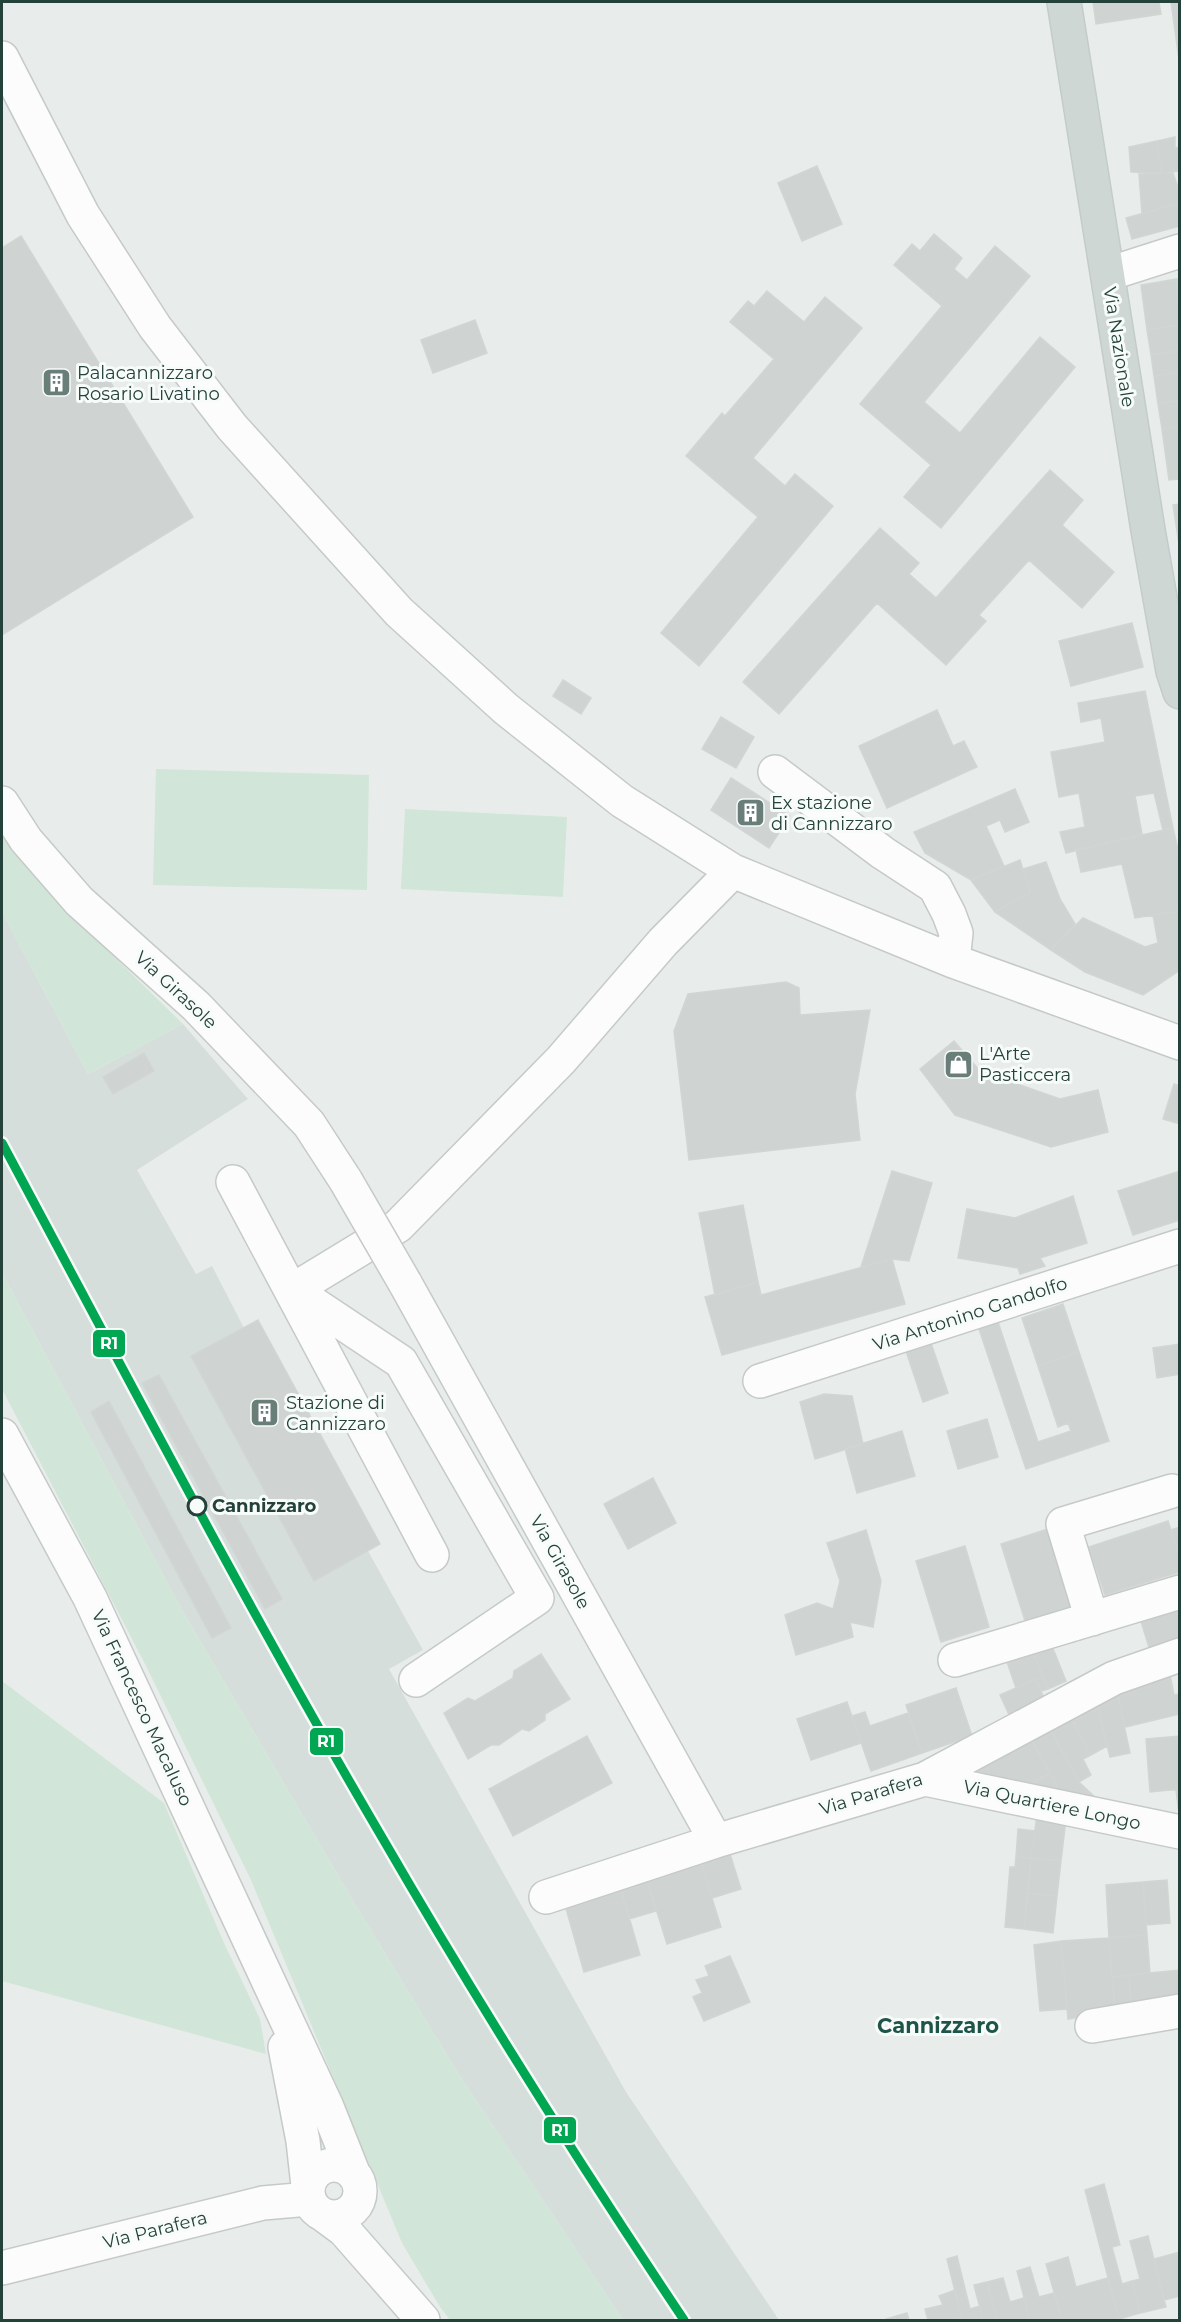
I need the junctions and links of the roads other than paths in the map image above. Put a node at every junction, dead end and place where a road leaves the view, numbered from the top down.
1 (1064, 2) edge
2 (2, 58) edge
3 (1179, 251) edge
4 (1108, 274) junction
5 (1179, 692) edge
6 (775, 772) dead end
7 (2, 803) edge
8 (734, 871) junction
9 (953, 961) junction
10 (1179, 1043) edge
11 (233, 1182) dead end
12 (1179, 1246) edge
13 (292, 1290) junction
14 (760, 1381) dead end
15 (2, 1436) edge
16 (1172, 1491) dead end
17 (432, 1555) dead end
18 (1179, 1592) edge
19 (1092, 1619) junction
20 (1179, 1654) edge
21 (955, 1660) dead end
22 (416, 1680) dead end
23 (925, 1779) junction
24 (1179, 1832) edge
25 (716, 1841) junction
26 (546, 1897) dead end
27 (271, 1987) junction
28 (1179, 2011) edge
29 (1092, 2026) dead end
30 (357, 2183) junction
31 (314, 2200) junction
32 (2, 2268) edge
33 (419, 2316) edge

1 - 4 main road, Via Nazionale
2 - 8 street
3 - 4 street
4 - 5 main road, Via Nazionale
6 - 9 street
7 - 25 street, Via Girasole, bridge
8 - 9 street
8 - 13 street
9 - 10 street
11 - 13 street
12 - 14 street, Via Antonino Gandolfo
13 - 17 street
13 - 22 street
15 - 27 street, Via Francesco Macaluso
16 - 19 street
18 - 19 street
19 - 21 street
20 - 23 street, Via Parafera
23 - 24 street, Via Quartiere Longo
23 - 25 street, Via Parafera
25 - 26 street, Via Parafera
27 - 30 street
27 - 31 street
28 - 29 street
30 - 31 street
30 - 31 street
30 - 33 street
31 - 32 street, Via Parafera
31 - 33 street

